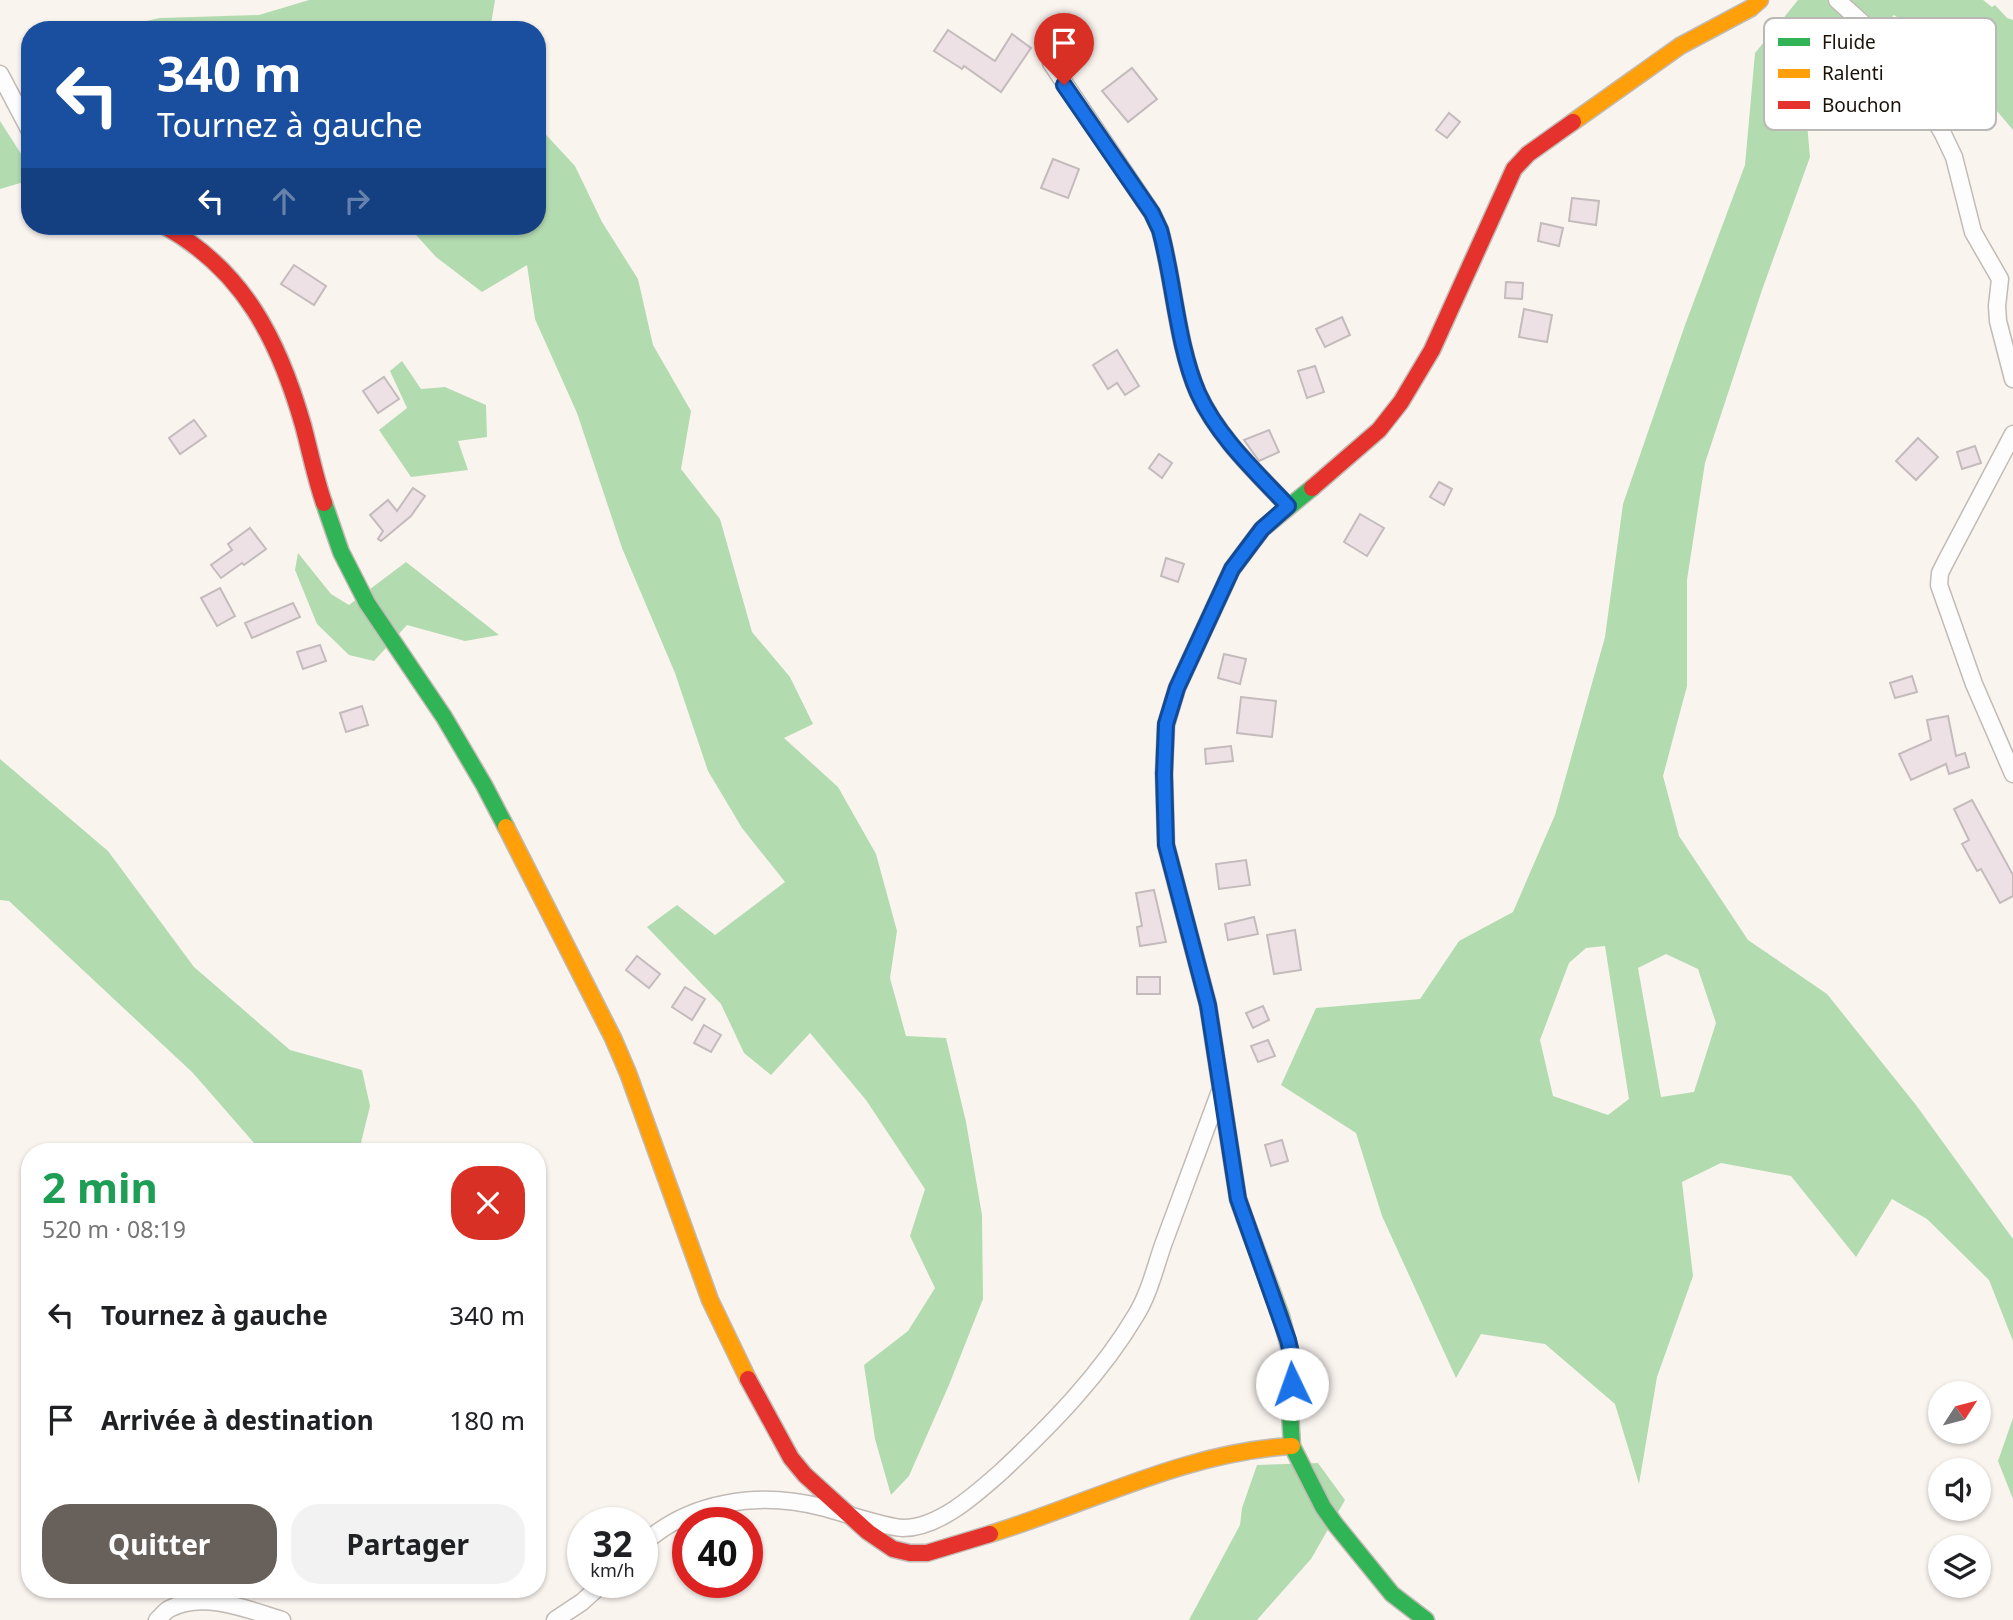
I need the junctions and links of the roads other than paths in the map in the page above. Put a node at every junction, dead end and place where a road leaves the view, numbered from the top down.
1 (1760, 0) edge
2 (1837, 0) edge
3 (1858, 18) edge
4 (1051, 63) dead end
5 (0, 74) edge
6 (21, 114) edge
7 (1941, 130) edge
8 (180, 235) edge
9 (2013, 379) edge
10 (2013, 434) edge
11 (1288, 506) junction
12 (2013, 774) edge
13 (1222, 1085) junction
14 (1292, 1446) junction
15 (848, 1514) junction
16 (658, 1531) edge
17 (586, 1598) edge
18 (157, 1620) edge
19 (282, 1620) edge
20 (555, 1620) edge
21 (1426, 1620) edge

1 - 11 street
2 - 3 street
4 - 11 street
5 - 6 street
7 - 9 street
8 - 15 street
10 - 12 street
11 - 13 street
13 - 14 street
13 - 15 street
14 - 15 street
14 - 21 street
15 - 16 street
17 - 20 street
18 - 19 street

